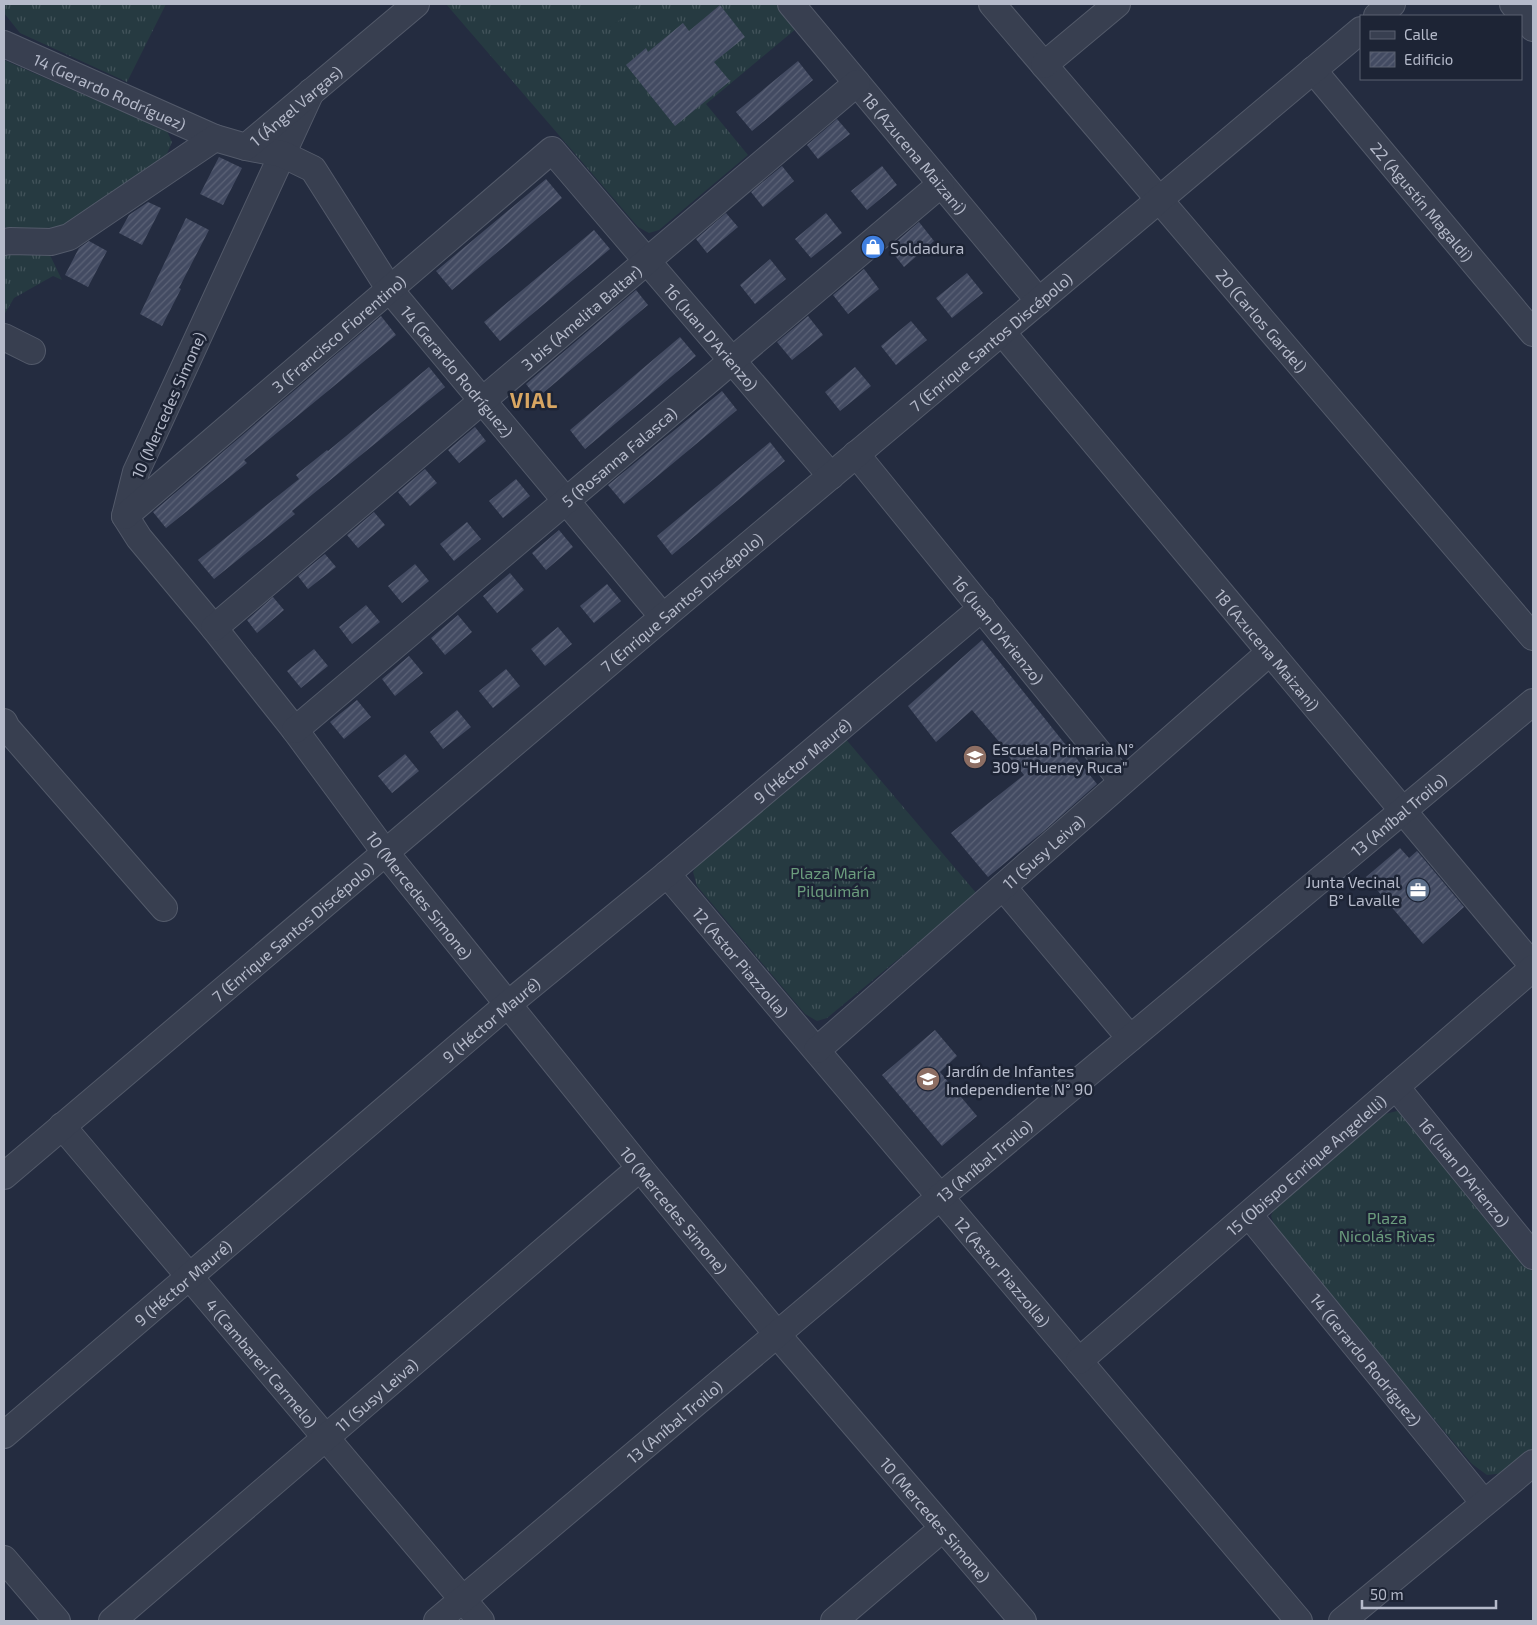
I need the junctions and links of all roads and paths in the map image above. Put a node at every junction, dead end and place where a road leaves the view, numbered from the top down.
1 (416, 4) edge
2 (791, 4) edge
3 (992, 4) edge
4 (1117, 4) edge
5 (1392, 4) edge
6 (1512, 4) edge
7 (1378, 15) edge
8 (1522, 15) edge
9 (1522, 15) edge
10 (1533, 28) edge
11 (1360, 31) edge
12 (4, 44) edge
13 (1044, 64) junction
14 (1313, 70) junction
15 (857, 83) junction
16 (311, 92) junction
17 (215, 138) junction
18 (246, 147) junction
19 (552, 150) joint
20 (282, 154) junction
21 (941, 184) junction
22 (1159, 199) junction
23 (4, 242) edge
24 (647, 261) junction
25 (390, 290) junction
26 (1039, 301) junction
27 (1002, 332) junction
28 (1533, 333) edge
29 (4, 336) edge
30 (32, 351) dead end
31 (732, 360) junction
32 (483, 400) junction
33 (856, 454) junction
34 (831, 476) junction
35 (566, 500) junction
36 (125, 516) junction
37 (982, 608) junction
38 (664, 617) junction
39 (214, 628) junction
40 (1533, 637) edge
41 (1270, 652) junction
42 (1533, 702) edge
43 (4, 722) edge
44 (295, 730) junction
45 (1122, 782) junction
46 (1403, 810) junction
47 (385, 852) junction
48 (668, 874) junction
49 (1003, 887) junction
50 (164, 908) dead end
51 (1533, 967) edge
52 (508, 1005) junction
53 (1130, 1038) junction
54 (817, 1050) junction
55 (1396, 1087) junction
56 (62, 1126) junction
57 (640, 1168) junction
58 (4, 1176) edge
59 (940, 1197) junction
60 (1248, 1215) junction
61 (1533, 1256) edge
62 (190, 1278) junction
63 (777, 1334) junction
64 (1079, 1361) junction
65 (4, 1435) edge
66 (326, 1439) junction
67 (1533, 1463) edge
68 (1484, 1503) junction
69 (942, 1529) junction
70 (4, 1559) edge
71 (463, 1599) junction
72 (57, 1621) edge
73 (112, 1621) edge
74 (437, 1621) edge
75 (481, 1621) edge
76 (834, 1621) edge
77 (1023, 1621) edge
78 (1299, 1621) edge
79 (1342, 1621) edge

1 - 16 street, 1 (Ángel Vargas)
2 - 15 street, 18 (Azucena Maizani)
3 - 13 street, 20 (Carlos Gardel)
4 - 13 street
5 - 7 street
6 - 8 street
9 - 10 street
11 - 14 street, 7 (Enrique Santos Discépolo)
12 - 17 street, 14 (Gerardo Rodríguez)
13 - 22 street, 20 (Carlos Gardel)
14 - 22 street, 7 (Enrique Santos Discépolo)
14 - 28 street, 22 (Agustín Magaldi)
15 - 21 street, 18 (Azucena Maizani)
15 - 24 street, 3 bis (Amelita Baltar)
16 - 18 street, 1 (Ángel Vargas)
16 - 20 street, 10 (Mercedes Simone)
17 - 18 street, 1 (Ángel Vargas)
17 - 23 street
18 - 20 street, 14 (Gerardo Rodríguez)
19 - 24 street, 16 (Juan D'Arienzo)
19 - 25 street, 3 (Francisco Fiorentino)
20 - 25 street, 14 (Gerardo Rodríguez)
20 - 36 street, 10 (Mercedes Simone)
21 - 26 street, 18 (Azucena Maizani)
21 - 31 street, 5 (Rosanna Falasca)
22 - 26 street, 7 (Enrique Santos Discépolo)
22 - 40 street, 20 (Carlos Gardel)
24 - 31 street, 16 (Juan D'Arienzo)
24 - 32 street, 3 bis (Amelita Baltar)
25 - 32 street, 14 (Gerardo Rodríguez)
25 - 36 street, 3 (Francisco Fiorentino)
26 - 27 street, 7 (Enrique Santos Discépolo)
27 - 33 street, 7 (Enrique Santos Discépolo)
27 - 41 street, 18 (Azucena Maizani)
29 - 30 street
31 - 34 street, 16 (Juan D'Arienzo)
31 - 35 street, 5 (Rosanna Falasca)
32 - 35 street, 14 (Gerardo Rodríguez)
32 - 39 street, 3 bis (Amelita Baltar)
33 - 34 street, 7 (Enrique Santos Discépolo)
33 - 37 street, 16 (Juan D'Arienzo)
34 - 38 street, 7 (Enrique Santos Discépolo)
35 - 38 street, 14 (Gerardo Rodríguez)
35 - 44 street, 5 (Rosanna Falasca)
36 - 39 street, 10 (Mercedes Simone)
37 - 45 street, 16 (Juan D'Arienzo)
37 - 48 street, 9 (Héctor Mauré)
38 - 47 street, 7 (Enrique Santos Discépolo)
39 - 44 street, 10 (Mercedes Simone)
41 - 45 street, 11 (Susy Leiva)
41 - 46 street, 18 (Azucena Maizani)
42 - 46 street, 13 (Aníbal Troilo)
43 - 50 street
44 - 47 street, 10 (Mercedes Simone)
45 - 49 street, 11 (Susy Leiva)
46 - 51 street, 18 (Azucena Maizani)
46 - 53 street, 13 (Aníbal Troilo)
47 - 52 street, 10 (Mercedes Simone)
47 - 56 street, 7 (Enrique Santos Discépolo)
48 - 52 street, 9 (Héctor Mauré)
48 - 54 street, 12 (Astor Piazzolla)
49 - 53 street
49 - 54 street, 11 (Susy Leiva)
51 - 55 street, 15 (Obispo Enrique Angelelli)
52 - 57 street, 10 (Mercedes Simone)
52 - 62 street, 9 (Héctor Mauré)
53 - 59 street, 13 (Aníbal Troilo)
54 - 59 street, 12 (Astor Piazzolla)
55 - 60 street, 15 (Obispo Enrique Angelelli)
55 - 61 street, 16 (Juan D'Arienzo)
56 - 58 street, 7 (Enrique Santos Discépolo)
56 - 62 street, 4 (Cambareri Carmelo)
57 - 63 street, 10 (Mercedes Simone)
57 - 66 street, 11 (Susy Leiva)
59 - 63 street, 13 (Aníbal Troilo)
59 - 64 street, 12 (Astor Piazzolla)
60 - 64 street, 15 (Obispo Enrique Angelelli)
60 - 68 street, 14 (Gerardo Rodríguez)
62 - 65 street, 9 (Héctor Mauré)
62 - 66 street, 4 (Cambareri Carmelo)
63 - 69 street, 10 (Mercedes Simone)
63 - 71 street, 13 (Aníbal Troilo)
64 - 78 street, 12 (Astor Piazzolla)
66 - 71 street, 4 (Cambareri Carmelo)
66 - 73 street, 11 (Susy Leiva)
67 - 68 street
68 - 79 street
69 - 76 street
69 - 77 street, 10 (Mercedes Simone)
70 - 72 street
71 - 74 street, 13 (Aníbal Troilo)
71 - 75 street, 4 (Cambareri Carmelo)

